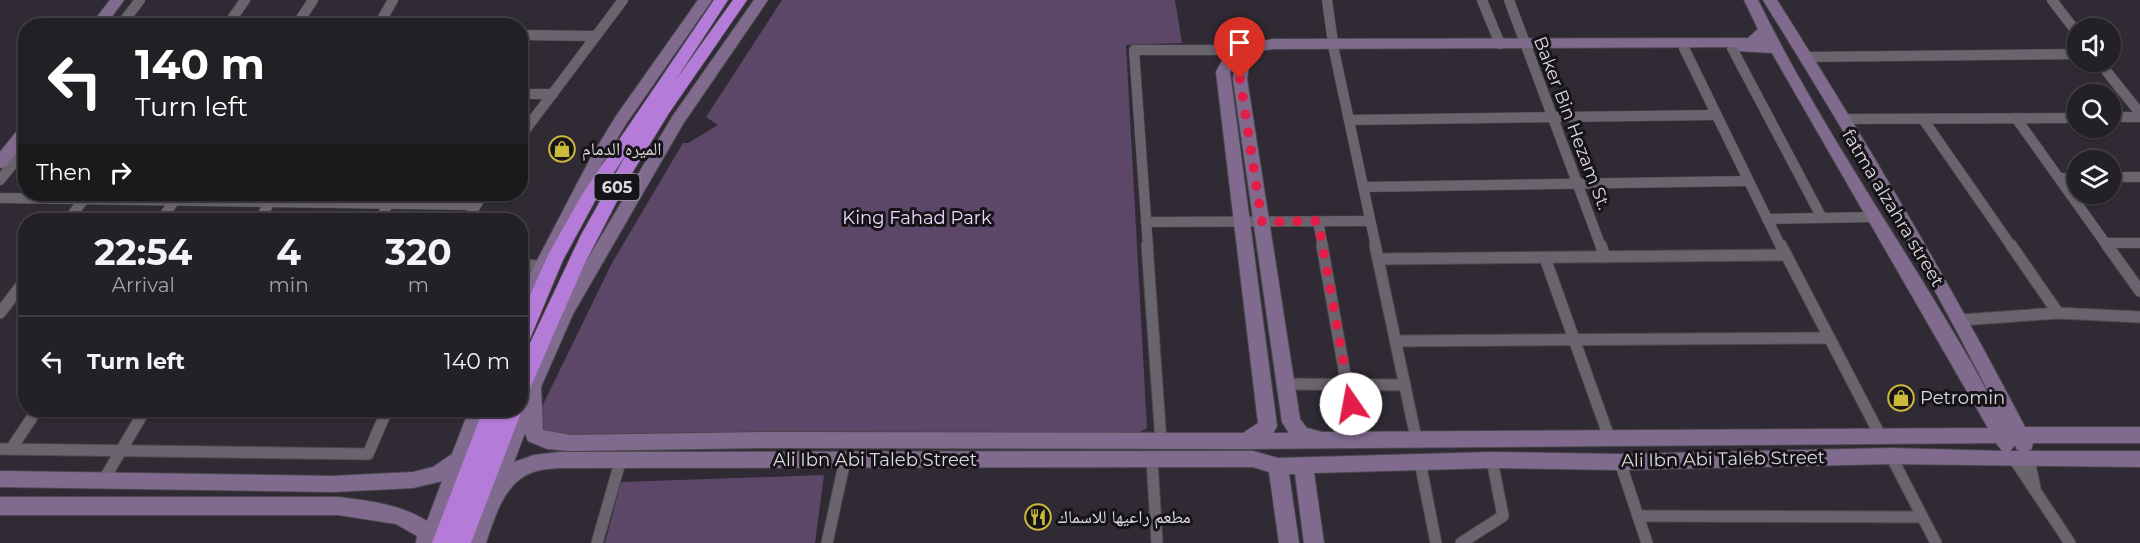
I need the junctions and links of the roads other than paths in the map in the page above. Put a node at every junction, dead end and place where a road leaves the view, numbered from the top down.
1 (117, 0) edge
2 (128, 0) edge
3 (140, 0) edge
4 (245, 0) edge
5 (313, 0) edge
6 (393, 0) edge
7 (623, 0) edge
8 (705, 0) edge
9 (721, 0) edge
10 (740, 0) edge
11 (761, 0) edge
12 (1327, 0) edge
13 (1482, 0) edge
14 (1509, 0) edge
15 (1751, 0) edge
16 (1770, 0) edge
17 (2052, 0) edge
18 (103, 18) edge
19 (114, 18) edge
20 (126, 18) edge
21 (232, 18) edge
22 (301, 18) edge
23 (383, 18) edge
24 (2067, 20) edge
25 (1765, 29) junction
26 (528, 35) edge
27 (594, 36) junction
28 (1500, 44) junction
29 (1526, 46) junction
30 (1334, 47) junction
31 (1684, 48) junction
32 (1732, 48) junction
33 (1776, 48) junction
34 (1239, 50) junction
35 (2067, 54) edge
36 (1806, 57) junction
37 (2107, 72) edge
38 (528, 94) edge
39 (554, 94) junction
40 (646, 109) junction
41 (1716, 115) junction
42 (2140, 115) edge
43 (2121, 116) edge
44 (1553, 117) junction
45 (2016, 118) junction
46 (2067, 118) edge
47 (1845, 119) junction
48 (1923, 119) junction
49 (1349, 120) junction
50 (18, 126) edge
51 (528, 126) edge
52 (18, 140) edge
53 (639, 146) junction
54 (0, 148) edge
55 (18, 158) edge
56 (0, 163) edge
57 (2121, 177) edge
58 (2140, 177) edge
59 (2059, 178) junction
60 (2067, 178) edge
61 (0, 180) edge
62 (1748, 181) junction
63 (1578, 185) junction
64 (1363, 187) junction
65 (0, 198) edge
66 (18, 198) edge
67 (83, 201) edge
68 (330, 201) edge
69 (478, 201) edge
70 (388, 204) junction
71 (475, 205) junction
72 (73, 213) edge
73 (384, 213) edge
74 (471, 213) edge
75 (1874, 217) junction
76 (1822, 218) junction
77 (1767, 219) junction
78 (1243, 220) junction
79 (1318, 221) junction
80 (1370, 221) junction
81 (1146, 222) junction
82 (1262, 222) junction
83 (2106, 243) junction
84 (2140, 243) edge
85 (1785, 255) junction
86 (1605, 257) junction
87 (1545, 258) junction
88 (1378, 260) junction
89 (543, 265) junction
90 (528, 266) edge
91 (18, 289) edge
92 (2140, 291) edge
93 (528, 295) edge
94 (1930, 306) junction
95 (528, 310) edge
96 (565, 312) junction
97 (0, 313) edge
98 (2058, 313) junction
99 (2140, 317) edge
100 (1962, 320) junction
101 (528, 322) edge
102 (1828, 338) junction
103 (1574, 340) junction
104 (1396, 341) junction
105 (528, 382) edge
106 (528, 384) edge
107 (1286, 384) junction
108 (1347, 386) junction
109 (1405, 386) junction
110 (528, 399) edge
111 (31, 417) edge
112 (141, 417) edge
113 (384, 417) edge
114 (475, 417) edge
115 (490, 417) edge
116 (509, 417) edge
117 (517, 417) edge
118 (2140, 435) edge
119 (1881, 436) junction
120 (2021, 436) junction
121 (1609, 437) junction
122 (2002, 437) junction
123 (1416, 438) junction
124 (1360, 439) junction
125 (1320, 440) junction
126 (1161, 441) junction
127 (1245, 441) junction
128 (562, 442) junction
129 (5, 449) edge
130 (120, 450) junction
131 (1891, 456) junction
132 (621, 459) junction
133 (2021, 459) junction
134 (2140, 459) edge
135 (458, 460) junction
136 (845, 460) junction
137 (1152, 460) junction
138 (1492, 460) junction
139 (556, 461) junction
140 (1420, 462) junction
141 (1620, 462) junction
142 (1307, 465) junction
143 (1278, 466) junction
144 (0, 479) edge
145 (103, 481) junction
146 (490, 504) junction
147 (0, 506) edge
148 (1638, 516) junction
149 (1922, 517) junction
150 (427, 543) edge
151 (443, 543) edge
152 (460, 543) edge
153 (476, 543) edge
154 (597, 543) edge
155 (827, 543) edge
156 (1157, 543) edge
157 (1289, 543) edge
158 (1314, 543) edge
159 (1436, 543) edge
160 (1461, 543) edge
161 (1647, 543) edge
162 (1936, 543) edge
163 (2070, 543) edge

1 - 18 street
2 - 19 street
3 - 20 street
4 - 21 street
5 - 22 street
6 - 23 street
7 - 27 street
8 - 89 street
9 - 40 highway, 605
10 - 53 highway, 605
11 - 96 street
12 - 30 street
13 - 28 street
14 - 29 street, Baker Bin Hezam St.
15 - 25 street, fatma alzahra street
16 - 36 street
17 - 24 street
25 - 29 street
25 - 33 street, fatma alzahra street
26 - 27 street
27 - 39 street
28 - 29 street
28 - 30 street
29 - 30 street
29 - 31 street
29 - 44 street, Baker Bin Hezam St.
30 - 34 street
30 - 49 street
30 - 82 street
31 - 32 street
31 - 41 street
32 - 33 street
32 - 76 street
33 - 75 street, fatma alzahra street
34 - 78 street
34 - 81 street
35 - 36 street
36 - 47 street
37 - 42 street
38 - 39 street
39 - 51 street
40 - 89 highway
40 - 101 highway, 605
41 - 44 street
41 - 62 street
42 - 43 street
44 - 49 street
44 - 63 street, Baker Bin Hezam St.
45 - 46 street
45 - 48 street
45 - 59 street
47 - 48 street
47 - 100 street
48 - 98 street
49 - 64 street
50 - 54 street
52 - 56 street
53 - 96 highway
53 - 105 highway, 605
55 - 61 street
57 - 58 street
59 - 60 street
59 - 83 street
62 - 63 street
62 - 77 street
63 - 64 street
63 - 86 street, Baker Bin Hezam St.
64 - 80 street
65 - 66 street
67 - 72 street
68 - 70 street
69 - 71 street
70 - 71 street
70 - 73 street
71 - 74 street
75 - 76 street
75 - 94 street, fatma alzahra street
76 - 77 street
77 - 85 street
78 - 81 street
78 - 82 street
78 - 127 street
79 - 80 street
79 - 82 street
79 - 108 street
80 - 88 street
81 - 126 street
82 - 107 street
83 - 84 street
83 - 92 street
85 - 86 street
85 - 102 street
86 - 87 street
87 - 88 street
87 - 103 street
88 - 104 street
89 - 90 street
89 - 93 street
89 - 95 highway
91 - 97 street
94 - 100 street
94 - 122 street, fatma alzahra street
96 - 106 street
98 - 99 street
98 - 100 street
100 - 120 street
102 - 103 street
102 - 119 street
103 - 104 street
103 - 121 street
104 - 109 street
107 - 108 street
107 - 125 street
108 - 109 street
108 - 124 street
109 - 123 street
110 - 128 street, Ali Ibn Abi Taleb Street
111 - 129 street
112 - 130 street
113 - 130 street
114 - 135 street
115 - 151 highway
116 - 152 highway
117 - 146 street
118 - 120 street, Ali Ibn Abi Taleb Street
119 - 121 street, Ali Ibn Abi Taleb Street
119 - 122 street, Ali Ibn Abi Taleb Street
120 - 122 street, Ali Ibn Abi Taleb Street
120 - 133 street
121 - 123 street, Ali Ibn Abi Taleb Street
122 - 133 street, fatma alzahra street
123 - 124 street, Ali Ibn Abi Taleb Street
124 - 125 street, Ali Ibn Abi Taleb Street
125 - 127 street, Ali Ibn Abi Taleb Street
126 - 127 street, Ali Ibn Abi Taleb Street
126 - 128 street, Ali Ibn Abi Taleb Street
128 - 139 street
129 - 130 street
130 - 145 street
131 - 133 street, Ali Ibn Abi Taleb Street
131 - 141 street, Ali Ibn Abi Taleb Street
131 - 149 street
132 - 136 street, Ali Ibn Abi Taleb Street
132 - 139 street, Ali Ibn Abi Taleb Street
132 - 154 street
133 - 134 street, Ali Ibn Abi Taleb Street
133 - 163 street
135 - 145 street
135 - 150 street
136 - 137 street, Ali Ibn Abi Taleb Street
136 - 155 street
137 - 143 street, Ali Ibn Abi Taleb Street
137 - 156 street
138 - 140 street, Ali Ibn Abi Taleb Street
138 - 141 street, Ali Ibn Abi Taleb Street
138 - 160 street
139 - 146 street, Ali Ibn Abi Taleb Street
140 - 142 street, Ali Ibn Abi Taleb Street
140 - 159 street
141 - 148 street
142 - 143 street, Ali Ibn Abi Taleb Street
142 - 158 street
143 - 157 street
144 - 145 street
146 - 153 street
147 - 150 street
148 - 149 street
148 - 161 street
149 - 162 street

